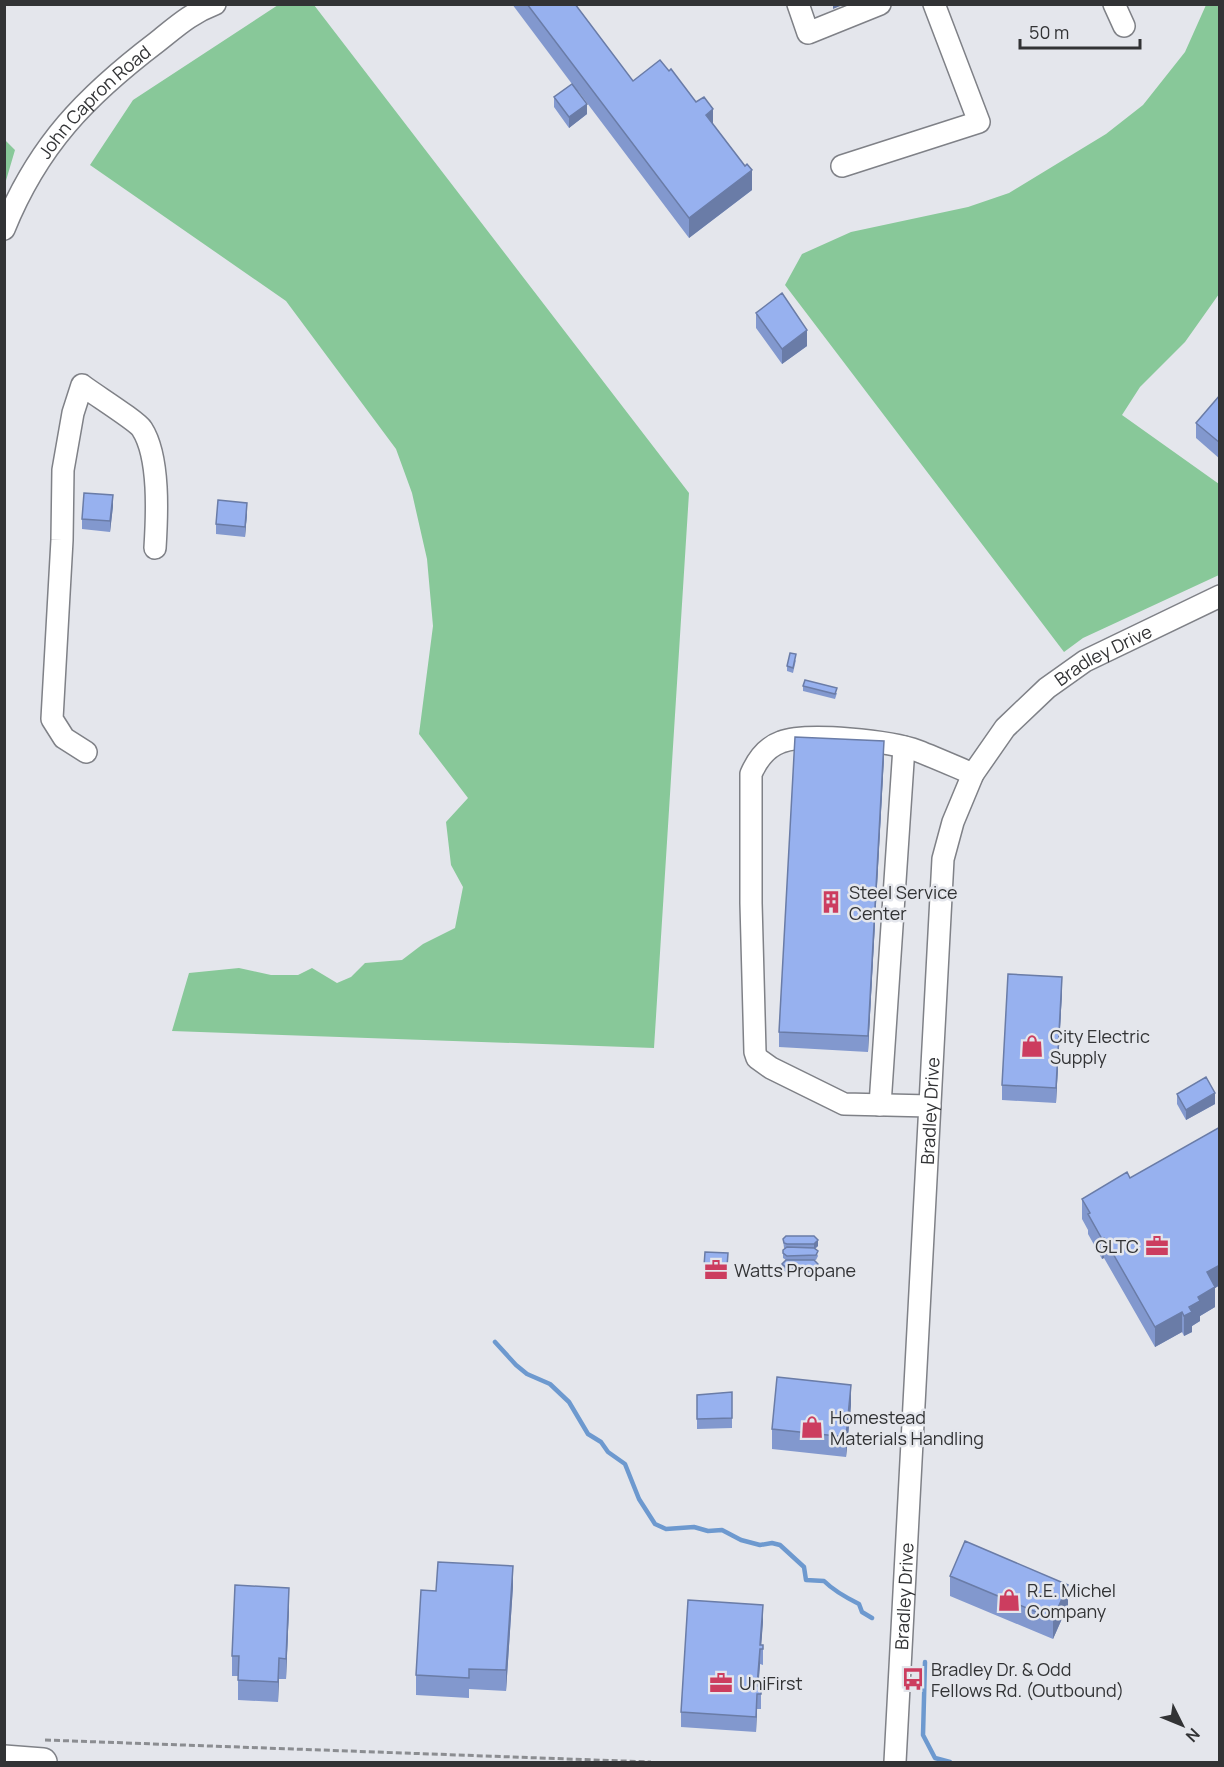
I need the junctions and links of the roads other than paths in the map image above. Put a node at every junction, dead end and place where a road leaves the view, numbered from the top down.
1 (215, 4) edge
2 (798, 4) edge
3 (880, 4) edge
4 (934, 4) edge
5 (1113, 4) edge
6 (1124, 26) dead end
7 (842, 166) dead end
8 (4, 229) edge
9 (155, 548) dead end
10 (1220, 596) edge
11 (904, 747) junction
12 (86, 752) dead end
13 (973, 774) junction
14 (880, 1106) junction
15 (930, 1106) junction
16 (40, 1751) edge
17 (4, 1759) edge
18 (895, 1762) edge

1 - 8 street, John Capron Road
2 - 3 street
4 - 7 street
5 - 6 street
9 - 12 street
10 - 13 street, Bradley Drive
11 - 13 street
11 - 14 street
11 - 14 street
13 - 15 street, Bradley Drive
14 - 15 street
15 - 18 street, Bradley Drive
16 - 17 main road

